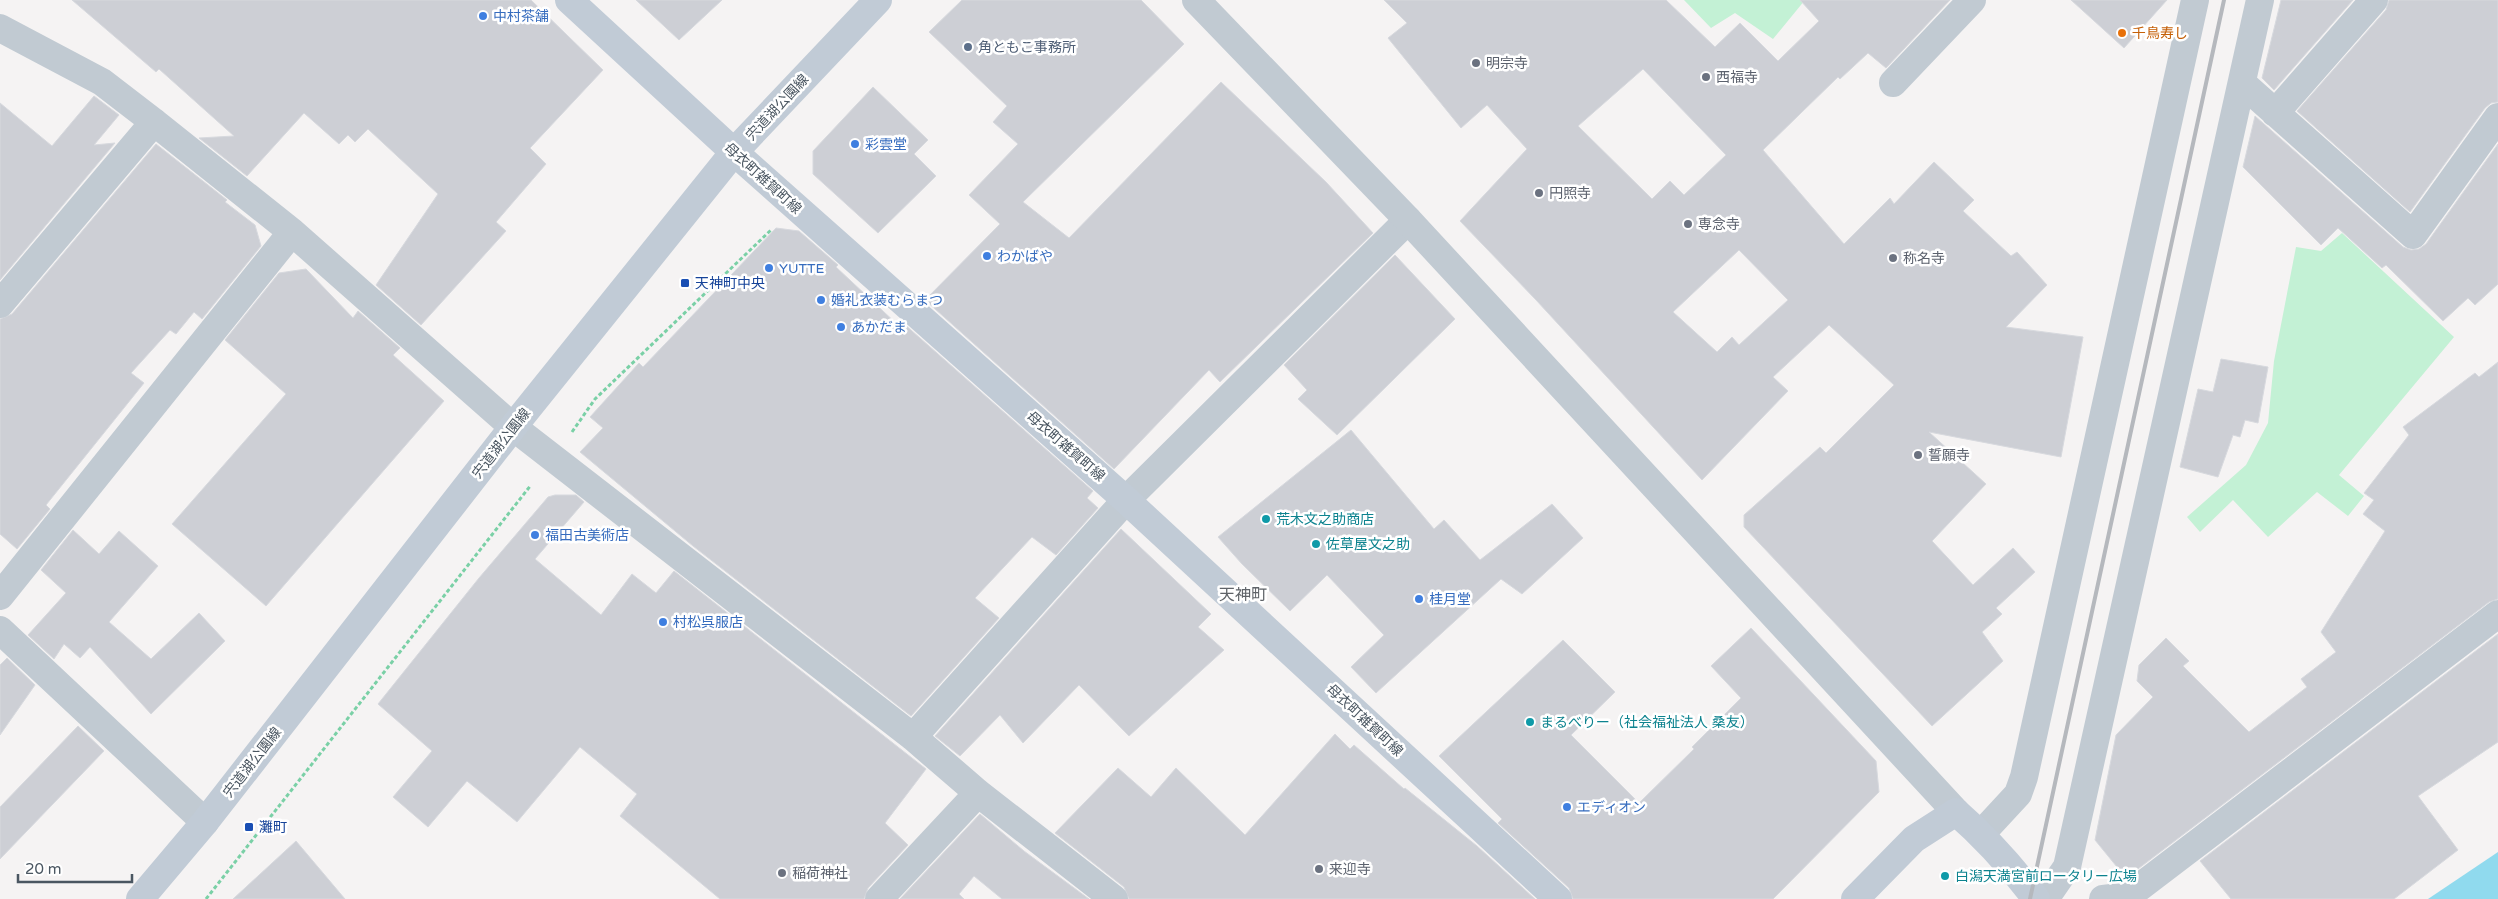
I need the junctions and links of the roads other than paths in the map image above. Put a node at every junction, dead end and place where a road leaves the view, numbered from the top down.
1 (569, 0) edge
2 (878, 0) edge
3 (1196, 0) edge
4 (1972, 0) edge
5 (2195, 0) edge
6 (2260, 0) edge
7 (2374, 0) edge
8 (0, 28) edge
9 (1893, 83) dead end
10 (2242, 83) junction
11 (2275, 113) junction
12 (2498, 116) edge
13 (154, 122) junction
14 (734, 152) junction
15 (1408, 220) junction
16 (292, 232) junction
17 (0, 304) edge
18 (513, 427) junction
19 (1126, 500) junction
20 (0, 596) edge
21 (2498, 614) edge
22 (0, 630) edge
23 (913, 737) junction
24 (978, 793) junction
25 (1956, 812) junction
26 (205, 822) junction
27 (1981, 834) junction
28 (1551, 897) edge
29 (140, 899) edge
30 (879, 899) edge
31 (1114, 899) edge
32 (1855, 899) edge
33 (2036, 899) edge
34 (2045, 899) edge
35 (2103, 899) edge

1 - 14 main road, 母衣町雑賀町線
2 - 14 main road, 宍道湖公園線
3 - 15 street
4 - 9 street
5 - 27 street
6 - 10 street
7 - 11 street
8 - 13 street
10 - 11 street
10 - 34 street
11 - 12 street
13 - 16 street
13 - 17 street
14 - 18 main road, 宍道湖公園線
14 - 19 main road, 母衣町雑賀町線
15 - 19 street
15 - 25 street
16 - 18 street
16 - 20 street
18 - 23 street
18 - 26 main road, 宍道湖公園線
19 - 23 street
19 - 28 main road, 母衣町雑賀町線
21 - 35 street
22 - 26 street
23 - 24 street
24 - 30 street
24 - 31 street
25 - 27 main road
25 - 32 main road
26 - 29 main road, 宍道湖公園線
27 - 33 main road

